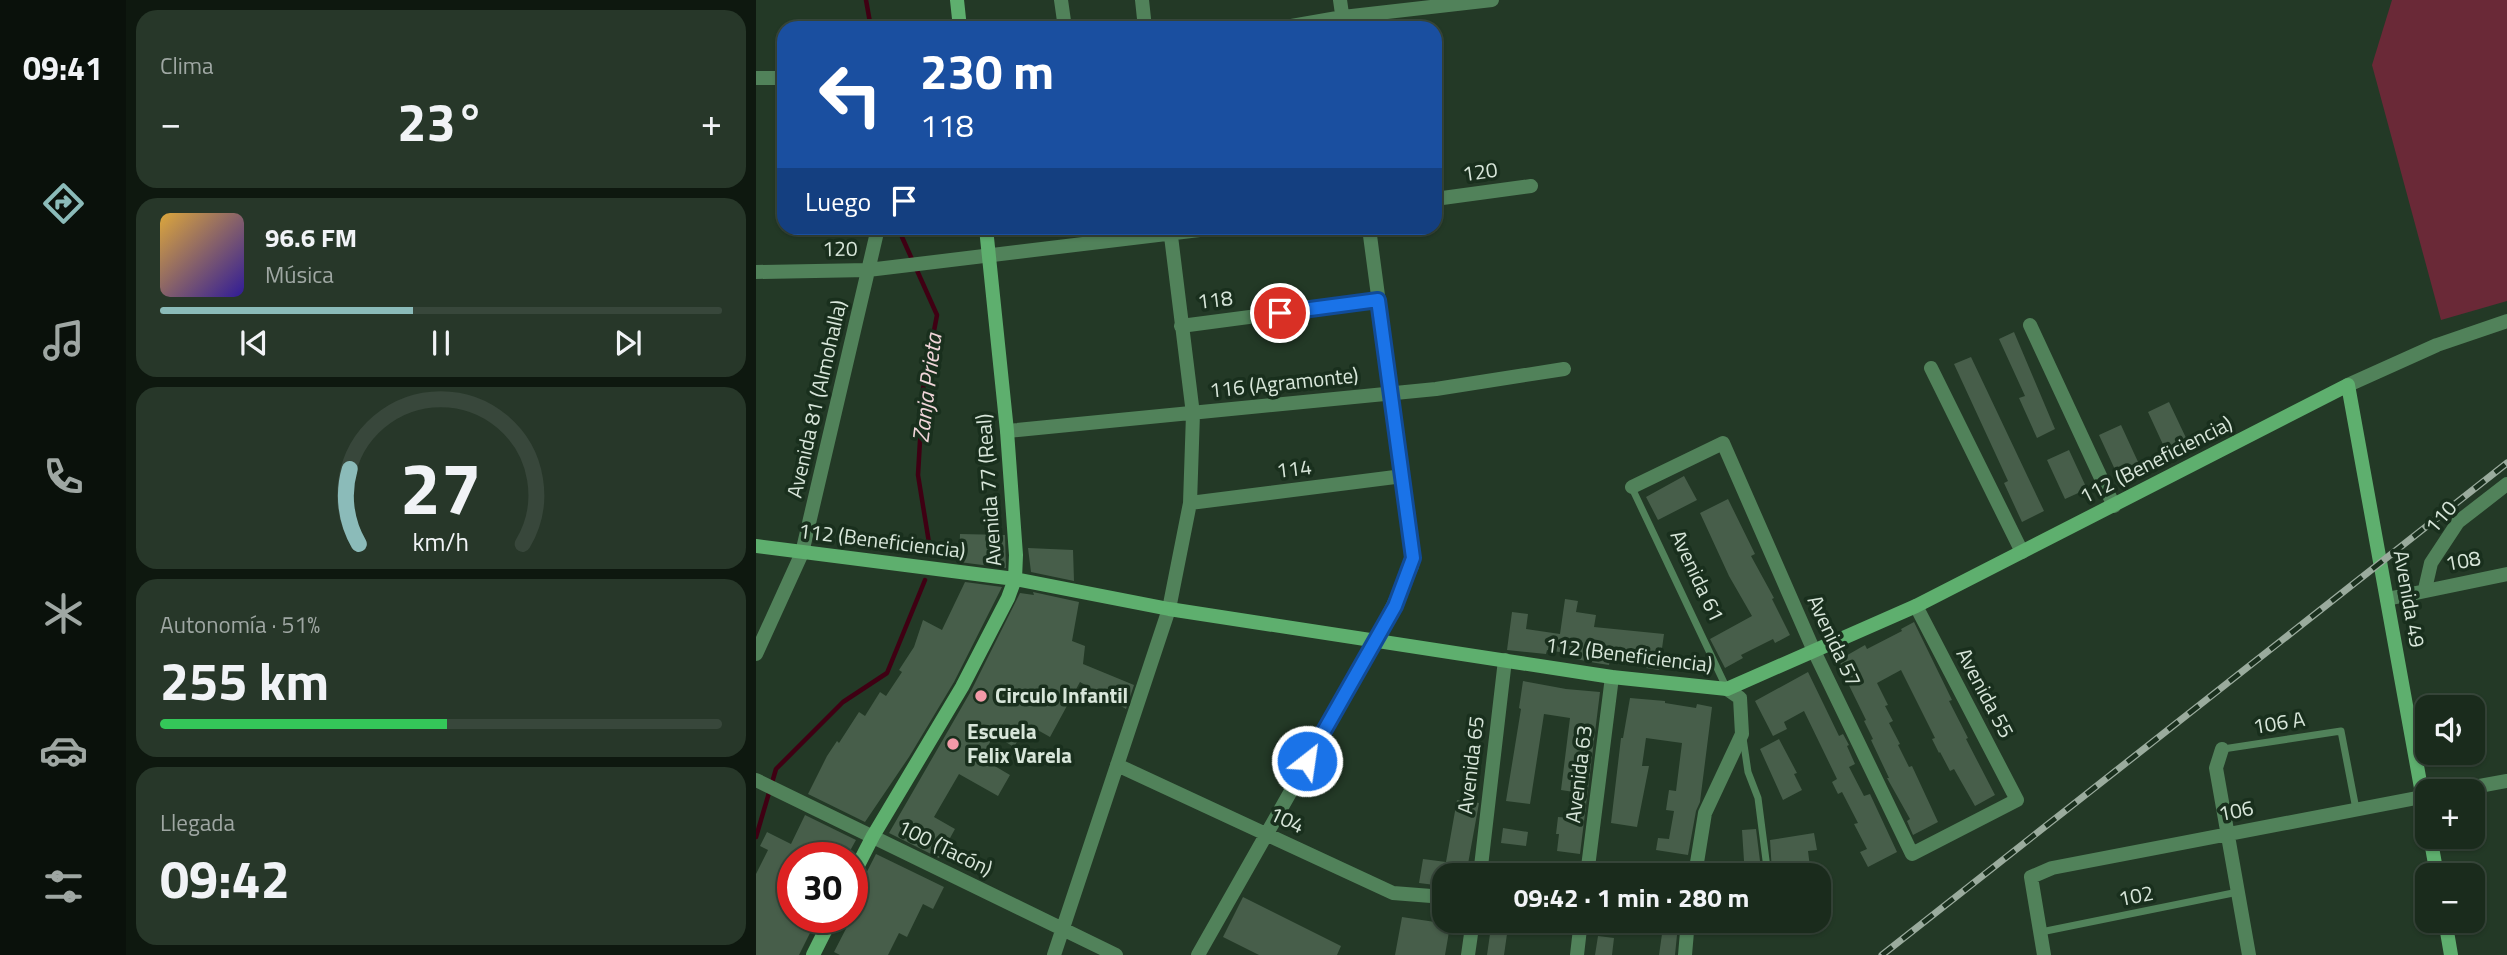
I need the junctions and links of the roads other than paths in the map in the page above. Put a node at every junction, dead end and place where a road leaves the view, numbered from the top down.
1 (957, 0) edge
2 (1061, 0) edge
3 (1142, 0) edge
4 (1340, 0) edge
5 (1492, 0) edge
6 (959, 21) edge
7 (1064, 21) edge
8 (1144, 21) edge
9 (1343, 21) edge
10 (1356, 21) edge
11 (756, 78) edge
12 (777, 78) edge
13 (1531, 186) dead end
14 (1442, 198) edge
15 (876, 235) edge
16 (986, 235) edge
17 (1136, 235) edge
18 (1171, 235) edge
19 (1370, 235) edge
20 (989, 257) junction
21 (869, 270) junction
22 (756, 272) edge
23 (1378, 300) junction
24 (2507, 321) edge
25 (2030, 325) dead end
26 (1181, 326) junction
27 (1931, 368) dead end
28 (1564, 369) dead end
29 (2348, 385) junction
30 (1390, 393) junction
31 (1193, 414) junction
32 (1007, 431) junction
33 (1403, 476) junction
34 (2507, 484) edge
35 (1632, 487) joint
36 (1190, 503) junction
37 (2115, 506) junction
38 (756, 546) edge
39 (803, 552) junction
40 (2022, 552) junction
41 (2507, 574) edge
42 (1015, 579) junction
43 (2425, 589) junction
44 (2387, 599) junction
45 (1916, 606) junction
46 (1169, 609) junction
47 (1376, 641) junction
48 (1814, 651) junction
49 (756, 654) edge
50 (1505, 660) junction
51 (1612, 677) junction
52 (1727, 689) junction
53 (1742, 734) junction
54 (2222, 749) joint
55 (1117, 765) junction
56 (2422, 779) edge
57 (2507, 781) edge
58 (2485, 785) edge
59 (768, 786) edge
60 (2415, 798) edge
61 (2356, 809) junction
62 (1266, 833) junction
63 (2229, 834) junction
64 (873, 836) junction
65 (868, 846) edge
66 (1912, 854) joint
67 (1481, 863) edge
68 (1589, 863) edge
69 (1697, 863) edge
70 (1766, 863) edge
71 (2239, 892) junction
72 (1432, 896) edge
73 (1062, 929) junction
74 (2040, 932) junction
75 (824, 933) edge
76 (1472, 933) edge
77 (1580, 933) edge
78 (1687, 933) edge
79 (2447, 933) edge
80 (813, 955) edge
81 (1054, 955) edge
82 (1116, 955) edge
83 (1198, 955) edge
84 (1468, 955) edge
85 (1577, 955) edge
86 (1685, 955) edge
87 (2044, 955) edge
88 (2249, 955) edge
89 (2451, 955) edge

1 - 6 street
2 - 7 street
3 - 8 street
4 - 9 street
5 - 10 street
11 - 12 street
13 - 14 street, 120
15 - 21 street, Avenida 81 (Almohalla)
16 - 20 street, Avenida 77 (Real)
17 - 20 street, 120
18 - 26 street
19 - 23 street
20 - 21 street, 120
20 - 32 street, Avenida 77 (Real)
21 - 22 street, 120
21 - 39 street, Avenida 81 (Almohalla)
23 - 26 street, 118
23 - 30 street
24 - 29 street, 112 (Beneficiencia)
25 - 37 street
26 - 31 street
27 - 40 street
28 - 30 street, 116 (Agramonte)
29 - 37 street, 112 (Beneficiencia)
29 - 44 street, Avenida 49
30 - 31 street, 116 (Agramonte)
30 - 33 street
31 - 32 street, 116 (Agramonte)
31 - 36 street
32 - 42 street, Avenida 77 (Real)
33 - 36 street, 114
33 - 47 street
34 - 43 street, 110
35 - 48 street, Avenida 57
35 - 52 lane, Avenida 61
36 - 46 street
37 - 40 street, 112 (Beneficiencia)
38 - 39 street, 112 (Beneficiencia)
39 - 42 street, 112 (Beneficiencia)
39 - 49 street, Avenida 81 (Almohalla)
40 - 45 street, 112 (Beneficiencia)
41 - 43 street, 108
42 - 46 street, 112 (Beneficiencia)
42 - 64 street, Avenida 77 (Real)
43 - 44 street, 108
44 - 56 street, Avenida 49
45 - 48 street, 112 (Beneficiencia)
45 - 66 street, Avenida 55
46 - 47 street, 112 (Beneficiencia)
46 - 55 street
47 - 50 street, 112 (Beneficiencia)
47 - 62 street
48 - 52 street, 112 (Beneficiencia)
48 - 66 street, Avenida 57
50 - 51 street, 112 (Beneficiencia)
50 - 67 street, Avenida 65
51 - 52 street, 112 (Beneficiencia)
51 - 68 street, Avenida 63
52 - 53 street, Avenida 61
53 - 69 street, Avenida 61
53 - 70 lane
54 - 61 lane, 106 A
54 - 63 street
55 - 62 street, 104
55 - 73 street
57 - 58 street
59 - 64 street, 100 (Tacón)
60 - 61 street, 106
61 - 63 street, 106
62 - 72 street, 104
62 - 83 street
63 - 71 street
63 - 74 street, 106
64 - 65 street, Avenida 77 (Real)
64 - 73 street, 100 (Tacón)
71 - 74 lane, 102
71 - 88 street
73 - 81 street
73 - 82 street, 100 (Tacón)
74 - 87 street
75 - 80 street
76 - 84 street
77 - 85 street
78 - 86 street
79 - 89 street

